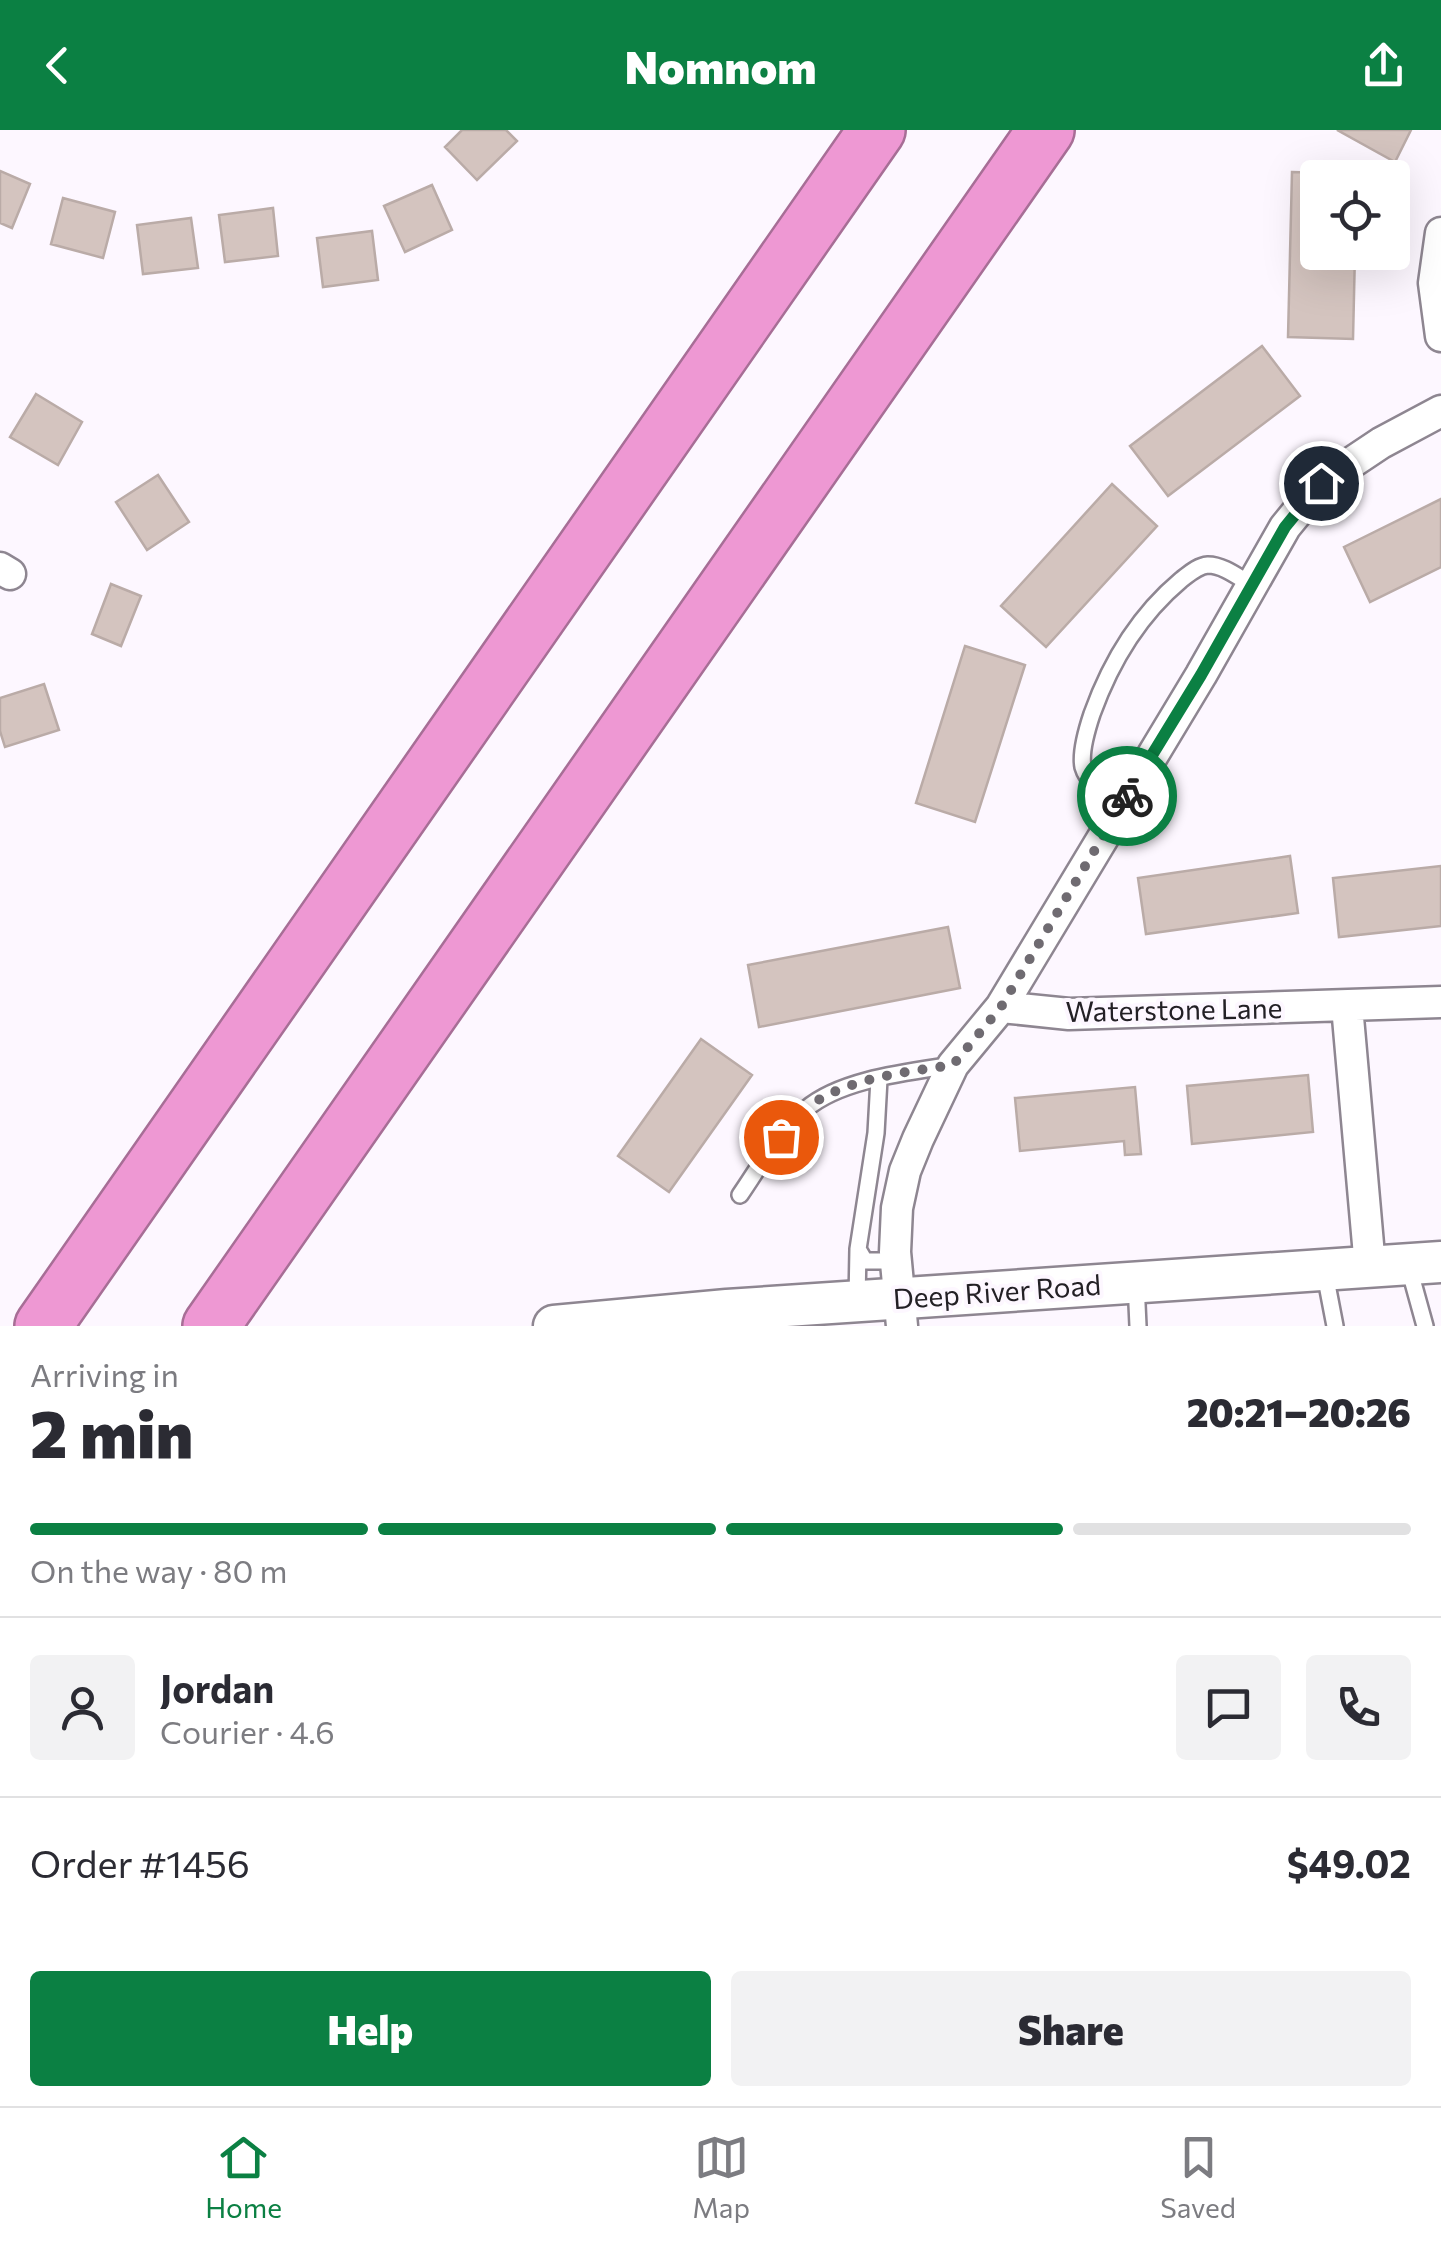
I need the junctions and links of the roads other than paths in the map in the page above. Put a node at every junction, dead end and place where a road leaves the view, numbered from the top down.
1 (877, 130) edge
2 (1046, 130) edge
3 (1441, 233) edge
4 (1441, 336) edge
5 (1441, 411) edge
6 (1250, 584) junction
7 (1122, 804) junction
8 (1441, 1002) edge
9 (1347, 1006) junction
10 (1001, 1007) junction
11 (953, 1065) junction
12 (879, 1079) junction
13 (740, 1194) dead end
14 (858, 1249) junction
15 (1406, 1264) edge
16 (1325, 1270) junction
17 (1136, 1282) junction
18 (899, 1295) edge
19 (857, 1301) junction
20 (42, 1326) edge
21 (211, 1326) edge
22 (554, 1326) edge
23 (1138, 1326) edge
24 (1335, 1326) edge
25 (1425, 1326) edge

1 - 20 highway
2 - 21 highway
3 - 4 street
5 - 6 street
6 - 7 street
6 - 7 lane
7 - 10 street
8 - 9 street, Waterstone Lane
9 - 10 street, Waterstone Lane
9 - 15 street
10 - 11 street
11 - 12 lane
11 - 18 street
12 - 13 lane
12 - 14 lane
14 - 18 lane
14 - 19 lane
15 - 16 street, Deep River Road
15 - 25 lane
16 - 17 street, Deep River Road
16 - 24 lane
17 - 18 street, Deep River Road
17 - 23 lane
18 - 19 street, Deep River Road
19 - 22 street, Deep River Road

